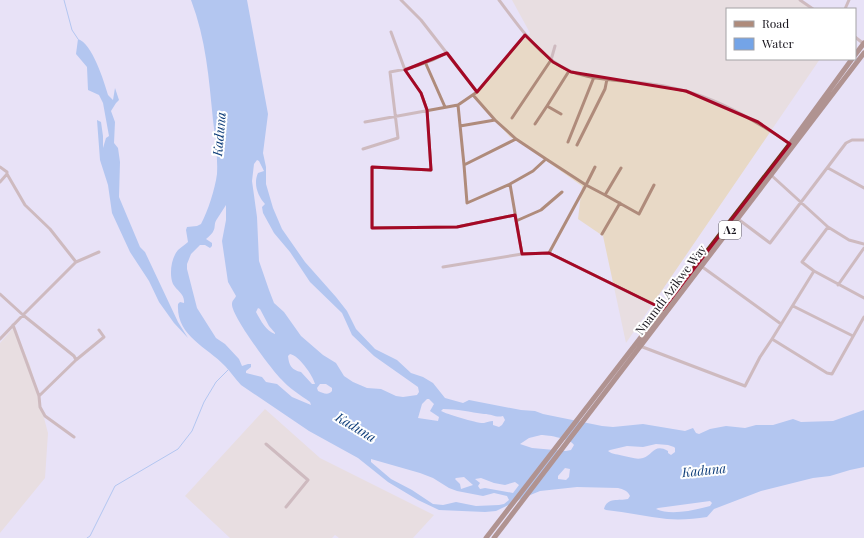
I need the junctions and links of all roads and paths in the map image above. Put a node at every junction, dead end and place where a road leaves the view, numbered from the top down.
1 (401, 0) edge
2 (499, 0) edge
3 (800, 0) edge
4 (812, 8) edge
5 (391, 32) dead end
6 (525, 35) junction
7 (864, 43) edge
8 (555, 46) dead end
9 (447, 53) junction
10 (864, 53) edge
11 (856, 55) edge
12 (551, 60) junction
13 (851, 60) edge
14 (426, 64) junction
15 (405, 70) junction
16 (570, 71) junction
17 (594, 77) junction
18 (607, 79) junction
19 (477, 92) junction
20 (473, 95) junction
21 (458, 105) junction
22 (546, 106) junction
23 (445, 107) junction
24 (427, 110) junction
25 (561, 114) dead end
26 (396, 116) junction
27 (512, 118) dead end
28 (495, 120) junction
29 (365, 122) dead end
30 (535, 124) dead end
31 (460, 126) junction
32 (516, 140) junction
33 (863, 141) edge
34 (568, 142) dead end
35 (790, 144) junction
36 (577, 145) dead end
37 (364, 149) dead end
38 (546, 159) junction
39 (464, 165) junction
40 (0, 167) edge
41 (596, 167) dead end
42 (621, 168) dead end
43 (828, 168) junction
44 (7, 174) junction
45 (771, 175) junction
46 (0, 182) edge
47 (510, 184) junction
48 (586, 185) junction
49 (654, 185) dead end
50 (864, 188) edge
51 (562, 192) dead end
52 (605, 195) junction
53 (802, 202) junction
54 (620, 203) junction
55 (515, 216) junction
56 (738, 220) junction
57 (516, 221) junction
58 (828, 227) junction
59 (602, 234) dead end
60 (864, 244) edge
61 (864, 248) edge
62 (99, 252) dead end
63 (549, 253) junction
64 (522, 254) junction
65 (76, 262) junction
66 (701, 266) junction
67 (443, 267) dead end
68 (814, 271) junction
69 (838, 285) junction
70 (0, 294) edge
71 (864, 298) edge
72 (793, 306) junction
73 (663, 309) junction
74 (23, 315) junction
75 (864, 317) edge
76 (781, 324) junction
77 (13, 325) junction
78 (100, 330) dead end
79 (853, 336) junction
80 (0, 339) edge
81 (772, 339) junction
82 (640, 346) junction
83 (76, 360) junction
84 (39, 396) junction
85 (593, 405) junction
86 (74, 436) dead end
87 (266, 444) dead end
88 (286, 508) dead end
89 (509, 514) junction
90 (486, 538) edge
91 (494, 538) edge

1 - 9 street
2 - 6 street
3 - 4 street
5 - 15 street
6 - 12 street
6 - 19 street
7 - 11 highway
8 - 12 street
9 - 14 street
9 - 19 street
10 - 45 highway, Nnamdi Azikwe Way / A2
12 - 16 street
12 - 27 street
13 - 35 highway, Nnamdi Azikwe Way / A2
14 - 15 street
14 - 23 street
15 - 24 street
15 - 26 street
16 - 17 street
16 - 22 street
17 - 18 street
17 - 34 street
18 - 35 street
18 - 36 street
19 - 20 street
20 - 21 street
20 - 28 street
21 - 23 street
21 - 31 street
22 - 25 street
22 - 30 street
23 - 24 street
24 - 26 street
24 - 55 street
26 - 29 street
26 - 37 street
28 - 31 street
28 - 32 street
31 - 39 street
32 - 38 street
32 - 39 street
33 - 43 street
35 - 73 highway, Nnamdi Azikwe Way / A2
38 - 47 street
38 - 48 street
39 - 47 street
40 - 44 street
41 - 48 street
42 - 52 street
43 - 50 street
43 - 53 street
44 - 46 street
44 - 65 street
45 - 53 street
45 - 56 highway, Nnamdi Azikwe Way / A2
47 - 55 street
48 - 52 street
48 - 63 street
49 - 54 street
51 - 57 street
52 - 54 street
53 - 56 street
53 - 58 street
54 - 59 street
55 - 57 street
56 - 66 highway, Nnamdi Azikwe Way / A2
57 - 64 street
58 - 60 street
58 - 68 street
61 - 69 street
62 - 65 street
63 - 64 street
63 - 73 street
64 - 67 street
65 - 74 street
66 - 76 street
66 - 82 highway, Nnamdi Azikwe Way / A2
68 - 69 street
68 - 72 street
69 - 71 street
70 - 74 street
72 - 76 street
72 - 79 street
73 - 85 highway, Nnamdi Azikwe Way / A2
74 - 77 street
74 - 83 street
75 - 79 street
76 - 81 street
77 - 80 street
77 - 84 street
78 - 83 street
79 - 81 street
81 - 82 street
82 - 85 highway, Nnamdi Azikwe Way / A2
83 - 84 street
84 - 86 street
85 - 89 highway, Nnamdi Azikwe Way / A2
87 - 88 street
89 - 90 highway, Nnamdi Azikwe Way / A2
89 - 91 highway, Nnamdi Azikwe Way / A2

